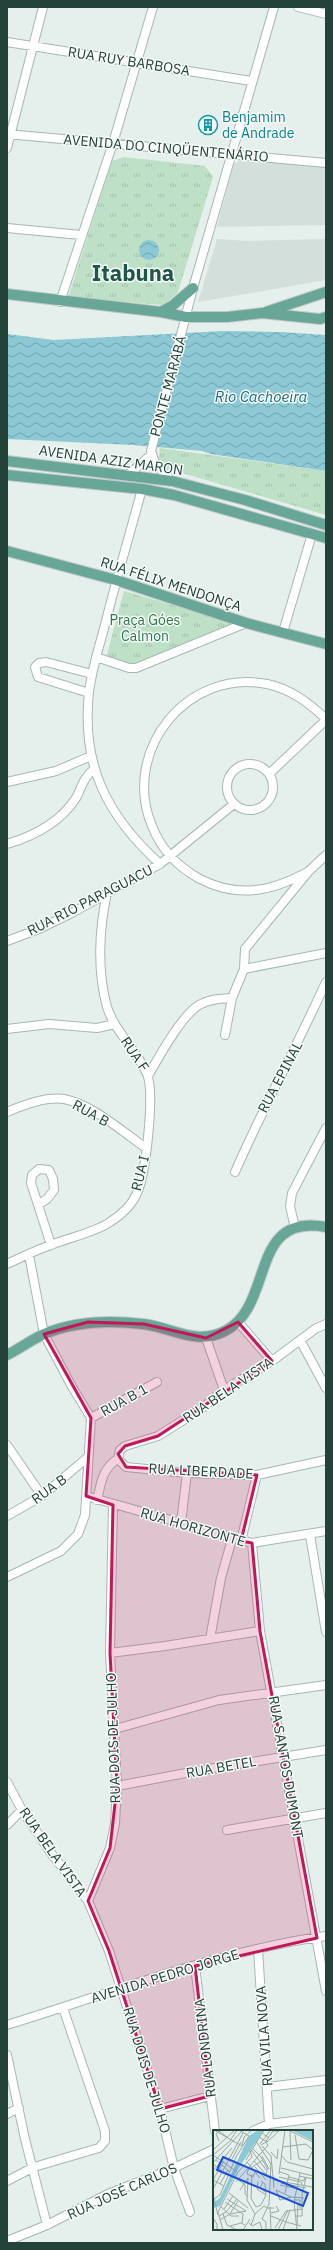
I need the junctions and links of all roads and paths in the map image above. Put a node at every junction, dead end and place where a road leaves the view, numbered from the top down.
1 (42, 7) edge
2 (153, 7) edge
3 (274, 7) edge
4 (298, 7) edge
5 (326, 14) edge
6 (7, 42) edge
7 (32, 47) junction
8 (136, 62) junction
9 (251, 81) junction
10 (9, 134) edge
11 (113, 143) junction
12 (7, 148) edge
13 (230, 154) junction
14 (326, 163) edge
15 (7, 228) edge
16 (81, 235) junction
17 (193, 288) junction
18 (326, 292) edge
19 (7, 294) edge
20 (60, 302) junction
21 (161, 312) junction
22 (262, 313) junction
23 (186, 317) junction
24 (326, 317) edge
25 (151, 453) junction
26 (7, 461) edge
27 (129, 474) junction
28 (7, 475) edge
29 (172, 481) junction
30 (142, 489) junction
31 (326, 525) edge
32 (312, 534) junction
33 (326, 538) edge
34 (7, 551) edge
35 (116, 580) junction
36 (246, 623) junction
37 (283, 632) junction
38 (326, 644) edge
39 (96, 657) junction
40 (92, 674) junction
41 (89, 693) junction
42 (326, 720) edge
43 (91, 756) junction
44 (94, 769) junction
45 (269, 774) junction
46 (7, 782) edge
47 (234, 804) junction
48 (7, 844) edge
49 (326, 855) edge
50 (170, 856) junction
51 (160, 864) junction
52 (309, 871) junction
53 (107, 893) junction
54 (7, 940) edge
55 (326, 953) edge
56 (244, 969) junction
57 (326, 982) edge
58 (232, 998) junction
59 (115, 1024) junction
60 (7, 1029) edge
61 (225, 1036) dead end
62 (148, 1076) junction
63 (7, 1112) edge
64 (326, 1130) edge
65 (146, 1148) junction
66 (235, 1172) dead end
67 (39, 1204) dead end
68 (326, 1227) edge
69 (295, 1228) junction
70 (51, 1245) junction
71 (29, 1254) junction
72 (7, 1264) edge
73 (238, 1322) junction
74 (326, 1324) edge
75 (44, 1334) junction
76 (206, 1338) junction
77 (300, 1340) junction
78 (7, 1356) edge
79 (272, 1361) junction
80 (157, 1382) dead end
81 (326, 1388) edge
82 (224, 1390) junction
83 (91, 1418) junction
84 (7, 1444) edge
85 (88, 1457) junction
86 (118, 1459) junction
87 (326, 1460) edge
88 (187, 1473) junction
89 (257, 1474) junction
90 (42, 1496) junction
91 (86, 1496) junction
92 (97, 1500) junction
93 (113, 1505) junction
94 (7, 1516) edge
95 (181, 1523) junction
96 (326, 1531) edge
97 (310, 1535) junction
98 (232, 1539) junction
99 (241, 1541) junction
100 (252, 1543) junction
101 (7, 1577) edge
102 (260, 1631) junction
103 (326, 1632) edge
104 (210, 1639) junction
105 (110, 1653) junction
106 (326, 1686) edge
107 (273, 1692) junction
108 (115, 1728) junction
109 (326, 1750) edge
110 (284, 1756) junction
111 (7, 1782) edge
112 (117, 1786) junction
113 (22, 1810) junction
114 (326, 1812) edge
115 (294, 1818) junction
116 (7, 1826) edge
117 (227, 1830) dead end
118 (88, 1901) junction
119 (326, 1936) edge
120 (317, 1938) junction
121 (258, 1949) junction
122 (195, 1966) junction
123 (122, 1988) junction
124 (326, 1991) edge
125 (63, 2008) junction
126 (7, 2025) edge
127 (7, 2055) edge
128 (326, 2080) edge
129 (267, 2087) junction
130 (210, 2096) junction
131 (19, 2108) junction
132 (160, 2109) junction
133 (7, 2114) edge
134 (326, 2117) edge
135 (269, 2124) junction
136 (215, 2130) edge
137 (255, 2130) edge
138 (213, 2149) edge
139 (34, 2167) junction
140 (174, 2168) junction
141 (7, 2181) edge
142 (190, 2212) dead end
143 (47, 2225) junction
144 (7, 2242) edge

1 - 7 street
2 - 8 street
3 - 9 street, PONTE MARABÁ
4 - 5 street
6 - 7 street, RUA RUY BARBOSA
7 - 8 street, RUA RUY BARBOSA
7 - 10 street
8 - 9 street, RUA RUY BARBOSA
8 - 11 street
9 - 13 street, PONTE MARABÁ
10 - 11 street, AVENIDA DO CINQÜENTENÁRIO
10 - 12 street
11 - 13 street, AVENIDA DO CINQÜENTENÁRIO
11 - 16 street
13 - 14 street, AVENIDA DO CINQÜENTENÁRIO
13 - 17 street, PONTE MARABÁ
15 - 16 street
16 - 20 street
17 - 21 main road
17 - 23 street, PONTE MARABÁ
18 - 22 main road
19 - 20 main road
20 - 21 main road
21 - 23 main road
22 - 23 main road
22 - 24 main road
23 - 25 street, PONTE MARABÁ
25 - 27 street, PONTE MARABÁ
25 - 29 street, PONTE MARABÁ
26 - 27 main road, AVENIDA AZIZ MARON
27 - 29 main road, AVENIDA AZIZ MARON
28 - 30 main road, AVENIDA AZIZ MARON
29 - 31 main road, AVENIDA AZIZ MARON
30 - 32 main road, AVENIDA AZIZ MARON
30 - 35 street
32 - 33 main road, AVENIDA AZIZ MARON
32 - 37 street
34 - 35 main road, RUA FÉLIX MENDONÇA
35 - 36 main road, RUA FÉLIX MENDONÇA
35 - 39 street
36 - 37 main road, RUA FÉLIX MENDONÇA
36 - 39 street
37 - 38 main road, RUA FÉLIX MENDONÇA
39 - 40 street
40 - 41 street
40 - 41 street
41 - 43 street
42 - 45 street
42 - 50 street
43 - 44 street
43 - 46 street
44 - 48 street
44 - 51 street
45 - 47 street
45 - 47 street
47 - 50 street, RUA RIO PARAGUACU
49 - 52 street
50 - 51 street, RUA RIO PARAGUACU
50 - 52 street
51 - 53 street, RUA RIO PARAGUACU
52 - 56 street
53 - 54 street, RUA RIO PARAGUACU
53 - 59 street
55 - 56 street
56 - 58 street
57 - 66 street, RUA EPINAL
58 - 61 street
58 - 62 street, RUA F
59 - 60 street, RUA F
59 - 62 street, RUA F
62 - 65 street, RUA I
63 - 65 street, RUA B
64 - 69 street
65 - 70 street, RUA I
67 - 70 street
68 - 69 main road
69 - 73 main road
70 - 71 street, RUA I
71 - 72 street, RUA I
71 - 75 street
73 - 76 main road
73 - 79 street
74 - 77 street, RUA BELA VISTA
75 - 76 main road
75 - 78 main road
75 - 83 street
76 - 82 street
77 - 79 street, RUA BELA VISTA
77 - 81 street
79 - 82 street, RUA BELA VISTA
80 - 83 street, RUA B 1
82 - 86 street, RUA BELA VISTA
83 - 85 street
84 - 90 street
85 - 90 street, RUA B
85 - 91 street
86 - 88 street, RUA LIBERDADE
86 - 92 street
87 - 89 street, RUA LIBERDADE
88 - 89 street, RUA LIBERDADE
88 - 95 street
89 - 99 street
90 - 94 street, RUA B
91 - 92 street, RUA HORIZONTE
91 - 101 street
92 - 93 street, RUA HORIZONTE
93 - 95 street, RUA HORIZONTE
93 - 105 street, RUA DOIS DE JULHO
95 - 98 street, RUA HORIZONTE
96 - 97 street, RUA HORIZONTE
97 - 100 street, RUA HORIZONTE
97 - 103 street
98 - 99 street, RUA HORIZONTE
98 - 104 street
99 - 100 street, RUA HORIZONTE
100 - 102 street, RUA SANTOS DUMONT
102 - 104 street
102 - 107 street, RUA SANTOS DUMONT
104 - 105 street
105 - 108 street, RUA DOIS DE JULHO
106 - 107 street
107 - 108 street
107 - 110 street, RUA SANTOS DUMONT
108 - 112 street, RUA DOIS DE JULHO
109 - 110 street, RUA BETEL
110 - 112 street, RUA BETEL
110 - 115 street, RUA SANTOS DUMONT
111 - 113 street, RUA BELA VISTA
112 - 118 street, RUA DOIS DE JULHO
113 - 116 street
113 - 118 street, RUA BELA VISTA
114 - 115 street
115 - 117 street
115 - 120 street, RUA SANTOS DUMONT
118 - 123 street, RUA DOIS DE JULHO
119 - 120 street, AVENIDA PEDRO JORGE
120 - 121 street, AVENIDA PEDRO JORGE
120 - 124 street, RUA SANTOS DUMONT
121 - 122 street, AVENIDA PEDRO JORGE
121 - 129 street, RUA VILA NOVA
122 - 123 street, AVENIDA PEDRO JORGE
122 - 130 street, RUA LONDRINA
123 - 125 street, AVENIDA PEDRO JORGE
123 - 132 street, RUA DOIS DE JULHO
125 - 126 street, AVENIDA PEDRO JORGE
125 - 139 street
127 - 131 street
128 - 129 street
129 - 135 street, RUA VILA NOVA
130 - 132 street
130 - 136 street, RUA LONDRINA
131 - 133 street
131 - 139 street
132 - 140 street, RUA DOIS DE JULHO
134 - 135 street
135 - 137 street
138 - 140 street, RUA JOSÉ CARLOS
139 - 141 street
139 - 143 street
140 - 142 street, RUA DOIS DE JULHO
140 - 143 street, RUA JOSÉ CARLOS
143 - 144 street, RUA JOSÉ CARLOS

